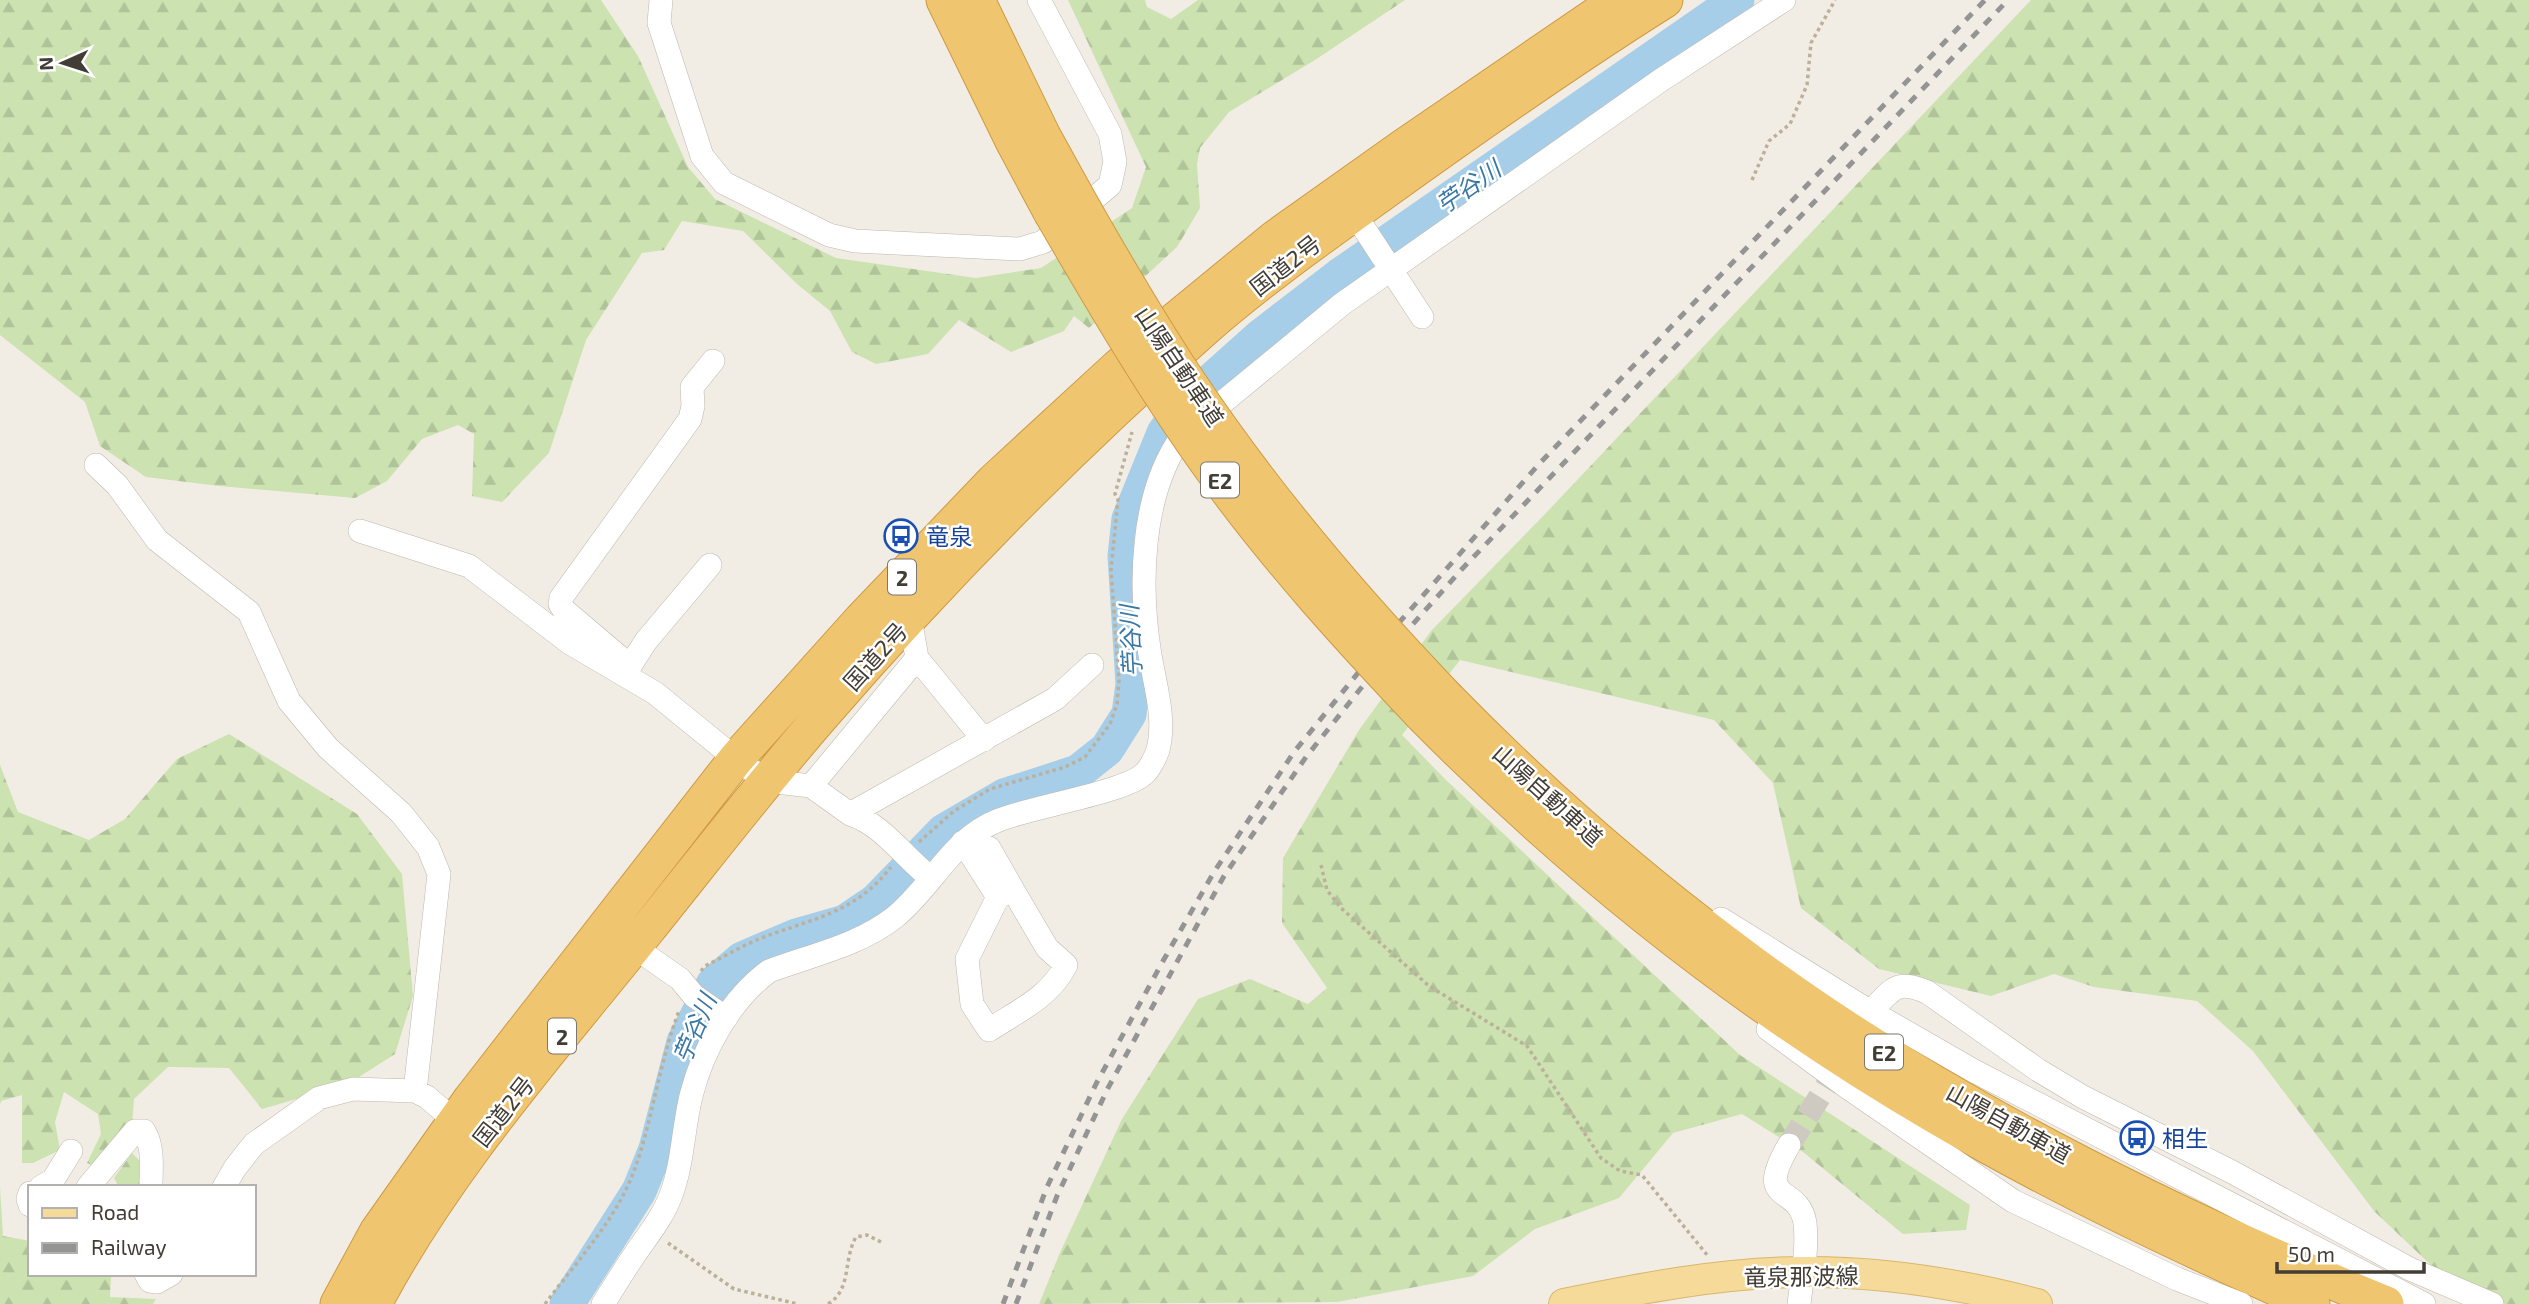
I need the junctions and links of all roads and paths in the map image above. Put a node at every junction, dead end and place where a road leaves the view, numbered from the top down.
1 (661, 0) edge
2 (944, 0) edge
3 (977, 0) edge
4 (1039, 0) edge
5 (1618, 0) edge
6 (1665, 0) edge
7 (1784, 0) edge
8 (1835, 0) edge
9 (1752, 180) dead end
10 (1063, 203) junction
11 (1362, 225) junction
12 (1390, 266) junction
13 (1422, 317) dead end
14 (713, 361) dead end
15 (1119, 405) junction
16 (96, 465) dead end
17 (360, 531) dead end
18 (709, 565) dead end
19 (910, 618) junction
20 (917, 658) junction
21 (1093, 665) dead end
22 (628, 673) junction
23 (984, 740) junction
24 (736, 759) junction
25 (767, 781) junction
26 (811, 786) junction
27 (1539, 809) junction
28 (850, 814) junction
29 (963, 842) junction
30 (989, 848) dead end
31 (904, 854) junction
32 (1321, 865) dead end
33 (928, 876) junction
34 (1006, 894) junction
35 (634, 947) junction
36 (691, 993) junction
37 (1878, 1003) dead end
38 (722, 1016) junction
39 (415, 1091) junction
40 (455, 1121) junction
41 (1789, 1145) tunnel mouth
42 (71, 1151) dead end
43 (44, 1185) edge
44 (90, 1185) edge
45 (151, 1185) edge
46 (225, 1185) edge
47 (652, 1231) junction
48 (881, 1242) dead end
49 (1802, 1272) junction
50 (147, 1276) edge
51 (168, 1276) edge
52 (1724, 1278) junction
53 (338, 1304) edge
54 (374, 1304) edge
55 (545, 1304) edge
56 (603, 1304) edge
57 (798, 1304) edge
58 (828, 1304) edge
59 (1564, 1304) edge
60 (1799, 1304) edge
61 (2037, 1304) edge
62 (2241, 1304) edge
63 (2312, 1304) edge
64 (2386, 1304) edge
65 (2424, 1304) edge
66 (2492, 1304) edge

1 - 4 street
2 - 10 highway, 山陽自動車道 / E2
3 - 10 highway, 山陽自動車道 / E2
5 - 24 highway, 国道2号 / 2
6 - 11 highway, 国道2号 / 2
7 - 12 street
8 - 9 path
10 - 27 highway, 山陽自動車道 / E2, bridge
11 - 12 street
11 - 15 highway, 国道2号 / 2
12 - 13 street
12 - 29 street
14 - 22 street
15 - 19 highway, 国道2号 / 2
15 - 31 path
16 - 39 street
17 - 22 street
18 - 22 street
19 - 20 street
19 - 25 highway, 国道2号 / 2
20 - 23 street
20 - 26 street
21 - 23 street
22 - 24 street
23 - 28 street
24 - 25 street
24 - 40 highway, 国道2号 / 2
25 - 26 street
25 - 35 highway, 国道2号 / 2
26 - 28 street
27 - 62 street
27 - 63 highway, 山陽自動車道 / E2
27 - 64 highway, 山陽自動車道 / E2
27 - 65 street
28 - 31 street
29 - 33 street
29 - 34 street
30 - 34 street
31 - 33 street
31 - 36 path
32 - 52 path
33 - 38 street
34 - 34 street
35 - 36 street
35 - 54 highway, 国道2号 / 2
36 - 38 street
36 - 55 path
37 - 66 street
38 - 47 street
39 - 40 street
39 - 46 street
40 - 53 highway, 国道2号 / 2
41 - 49 street
42 - 43 street
44 - 45 street
47 - 56 street
47 - 57 path
48 - 58 path
49 - 52 main road, 竜泉那波線
49 - 60 street
49 - 61 main road, 竜泉那波線
50 - 51 street
52 - 59 main road, 竜泉那波線

